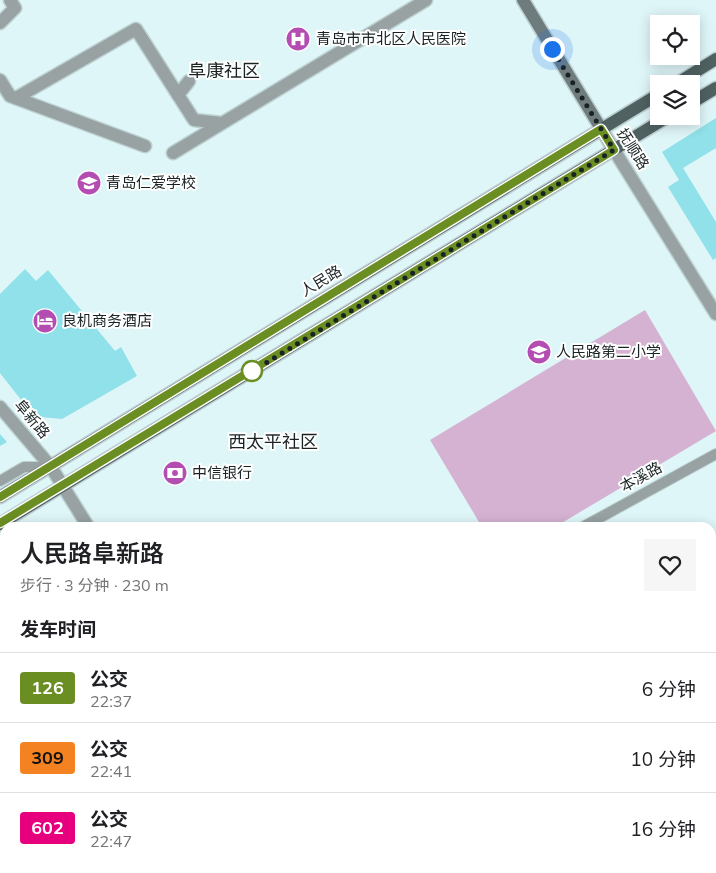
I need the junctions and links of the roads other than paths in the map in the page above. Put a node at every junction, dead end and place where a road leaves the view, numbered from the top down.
1 (10, 0) edge
2 (426, 0) edge
3 (523, 0) edge
4 (0, 23) edge
5 (716, 59) edge
6 (690, 75) edge
7 (0, 80) edge
8 (189, 81) dead end
9 (716, 88) edge
10 (178, 95) junction
11 (16, 98) junction
12 (700, 98) edge
13 (650, 99) edge
14 (221, 124) junction
15 (654, 125) edge
16 (601, 129) junction
17 (146, 146) dead end
18 (614, 150) junction
19 (173, 152) dead end
20 (716, 314) edge
21 (0, 407) edge
22 (716, 454) edge
23 (50, 467) junction
24 (0, 481) edge
25 (64, 485) junction
26 (0, 497) edge
27 (3, 522) edge
28 (86, 522) edge
29 (592, 522) edge

1 - 4 street
2 - 14 street
3 - 16 main road, 抚顺路
5 - 6 main road
7 - 11 street
8 - 10 street
9 - 12 main road
10 - 11 street
10 - 14 street
11 - 17 street
13 - 16 main road, 人民路
14 - 19 street
15 - 18 main road
16 - 18 main road, 抚顺路
16 - 23 main road, 人民路
18 - 20 street, 抚顺路
18 - 25 main road
21 - 23 street, 阜新路
22 - 29 lane, 本溪路
23 - 24 lane
23 - 25 street, 阜新路
23 - 26 main road, 人民路
25 - 27 main road
25 - 28 street, 阜新路

